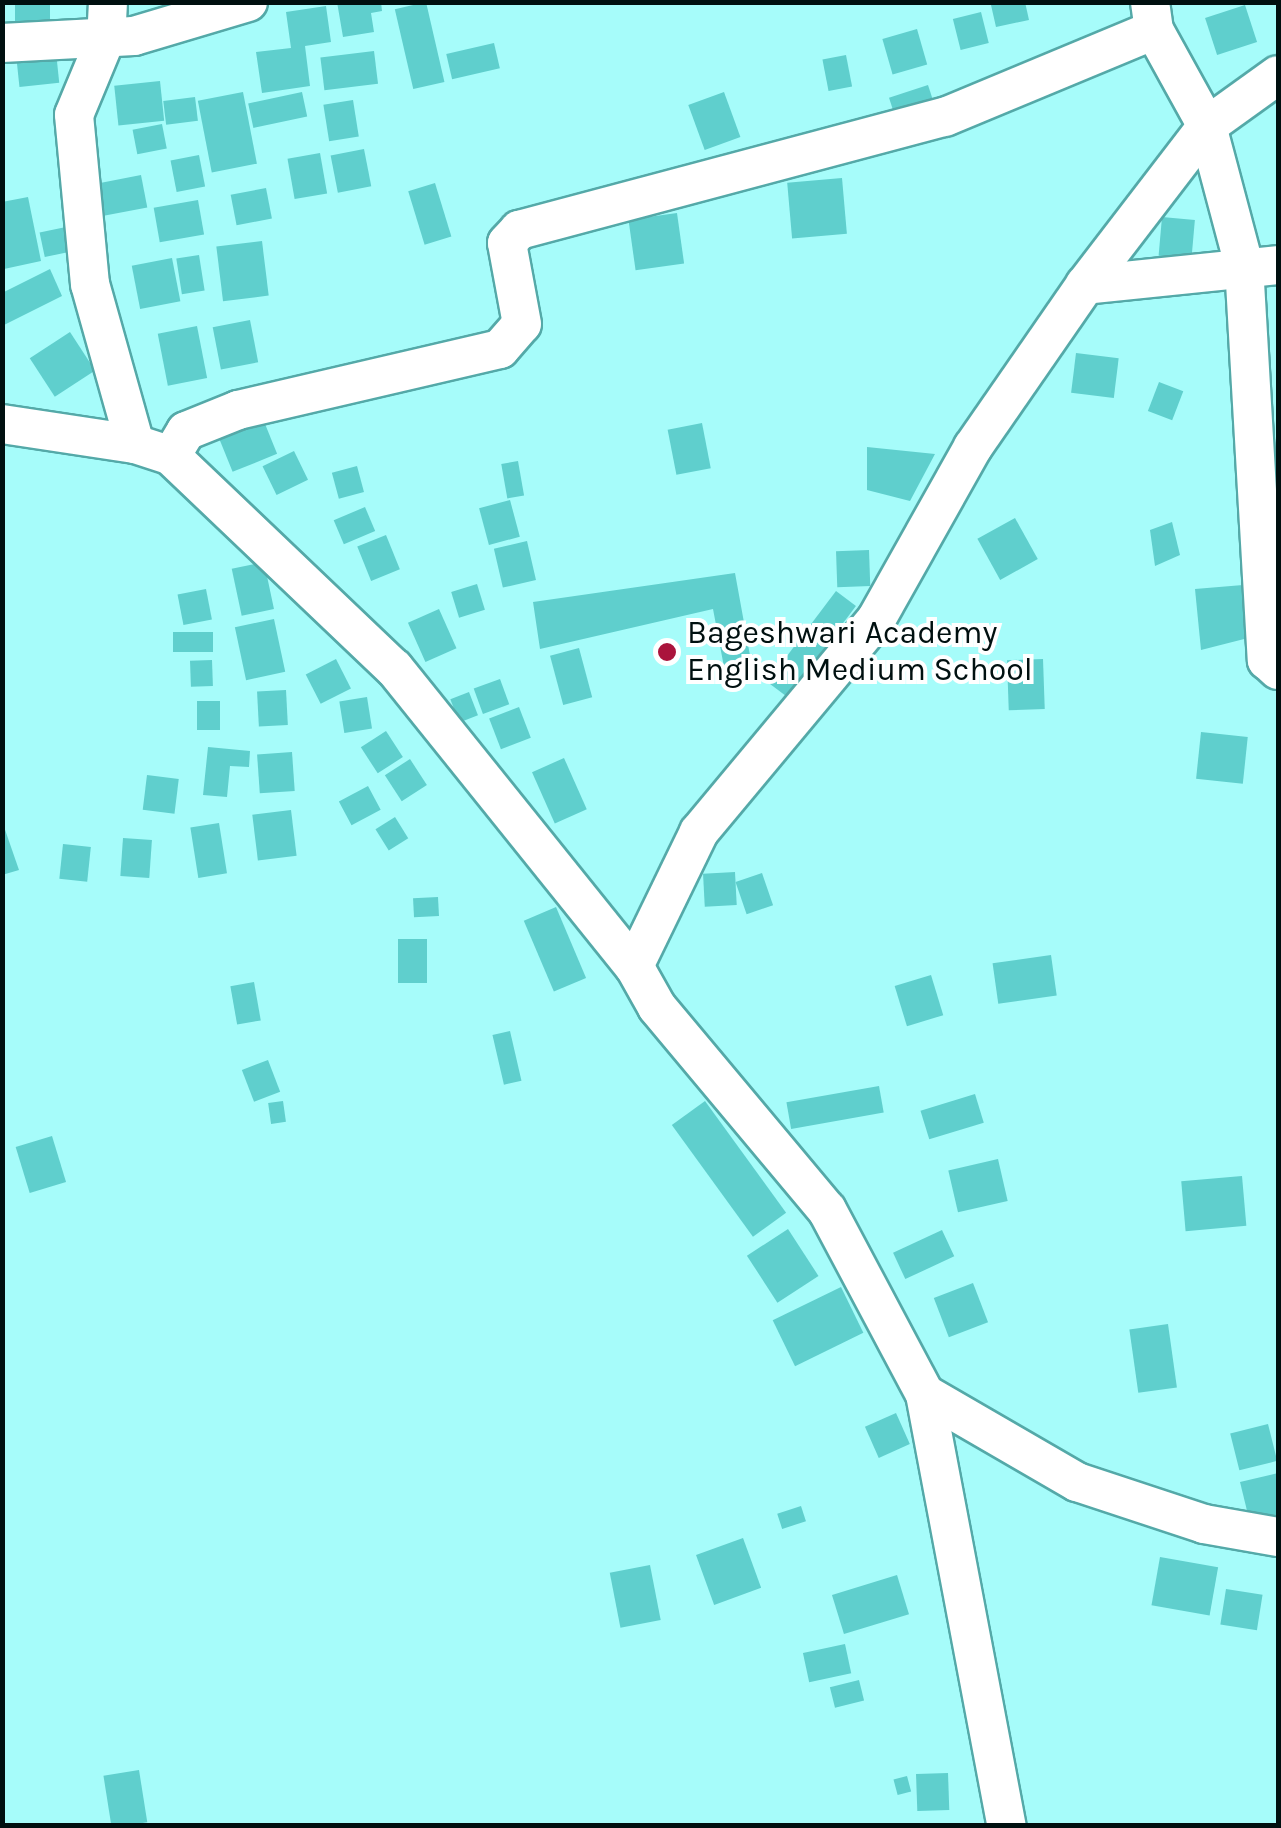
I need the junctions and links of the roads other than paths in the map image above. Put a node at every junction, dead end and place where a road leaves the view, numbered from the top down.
1 (248, 2) edge
2 (1152, 16) edge
3 (107, 20) edge
4 (2, 43) edge
5 (1278, 75) edge
6 (1207, 126) junction
7 (1262, 265) edge
8 (1084, 284) junction
9 (1267, 415) edge
10 (2, 424) edge
11 (135, 444) junction
12 (171, 456) junction
13 (1278, 670) edge
14 (634, 966) junction
15 (925, 1394) junction
16 (1278, 1537) edge
17 (1008, 1826) edge

1 - 3 street
2 - 6 street
2 - 12 street
3 - 4 street
3 - 11 street
5 - 6 street
6 - 7 street
6 - 8 street
7 - 8 street
7 - 9 street
8 - 14 street
9 - 13 street
10 - 11 street
11 - 12 street
12 - 14 street
14 - 15 street
15 - 16 street
15 - 17 street

